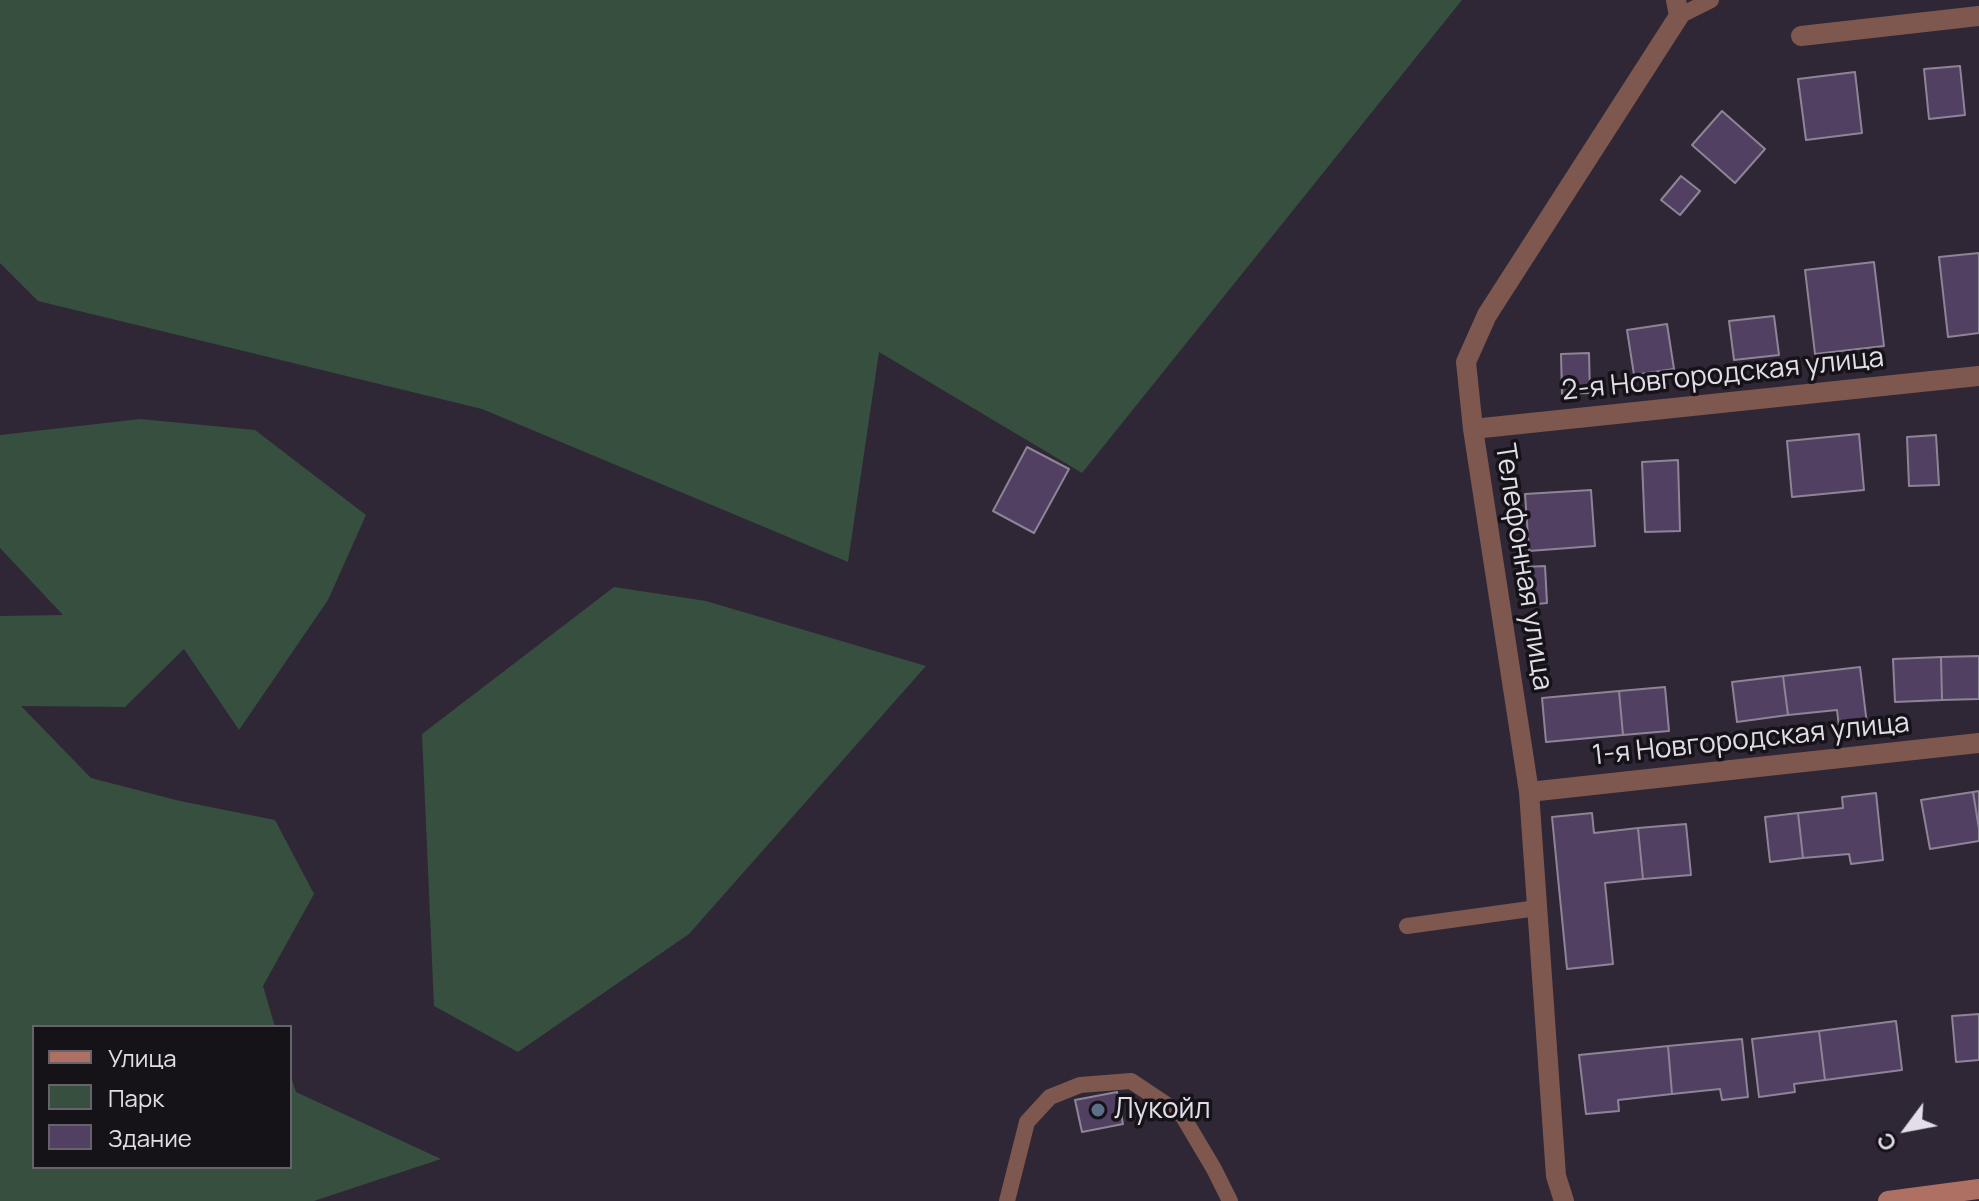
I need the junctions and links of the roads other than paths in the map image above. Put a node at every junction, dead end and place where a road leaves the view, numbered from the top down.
1 (1711, 0) edge
2 (1677, 8) edge
3 (1979, 16) edge
4 (1801, 36) dead end
5 (1979, 376) edge
6 (1473, 429) junction
7 (1979, 743) edge
8 (1529, 792) junction
9 (1537, 908) junction
10 (1407, 926) dead end
11 (1979, 1189) edge
12 (1007, 1201) edge
13 (1230, 1201) edge
14 (1564, 1201) edge
15 (1888, 1201) edge

1 - 2 lane
2 - 6 street, Телефонная улица
3 - 4 street
5 - 6 street, 2-я Новгородская улица
6 - 8 street, Телефонная улица
7 - 8 street, 1-я Новгородская улица
8 - 9 street, Телефонная улица
9 - 10 lane
9 - 14 street, Телефонная улица
11 - 15 main road
12 - 13 lane

